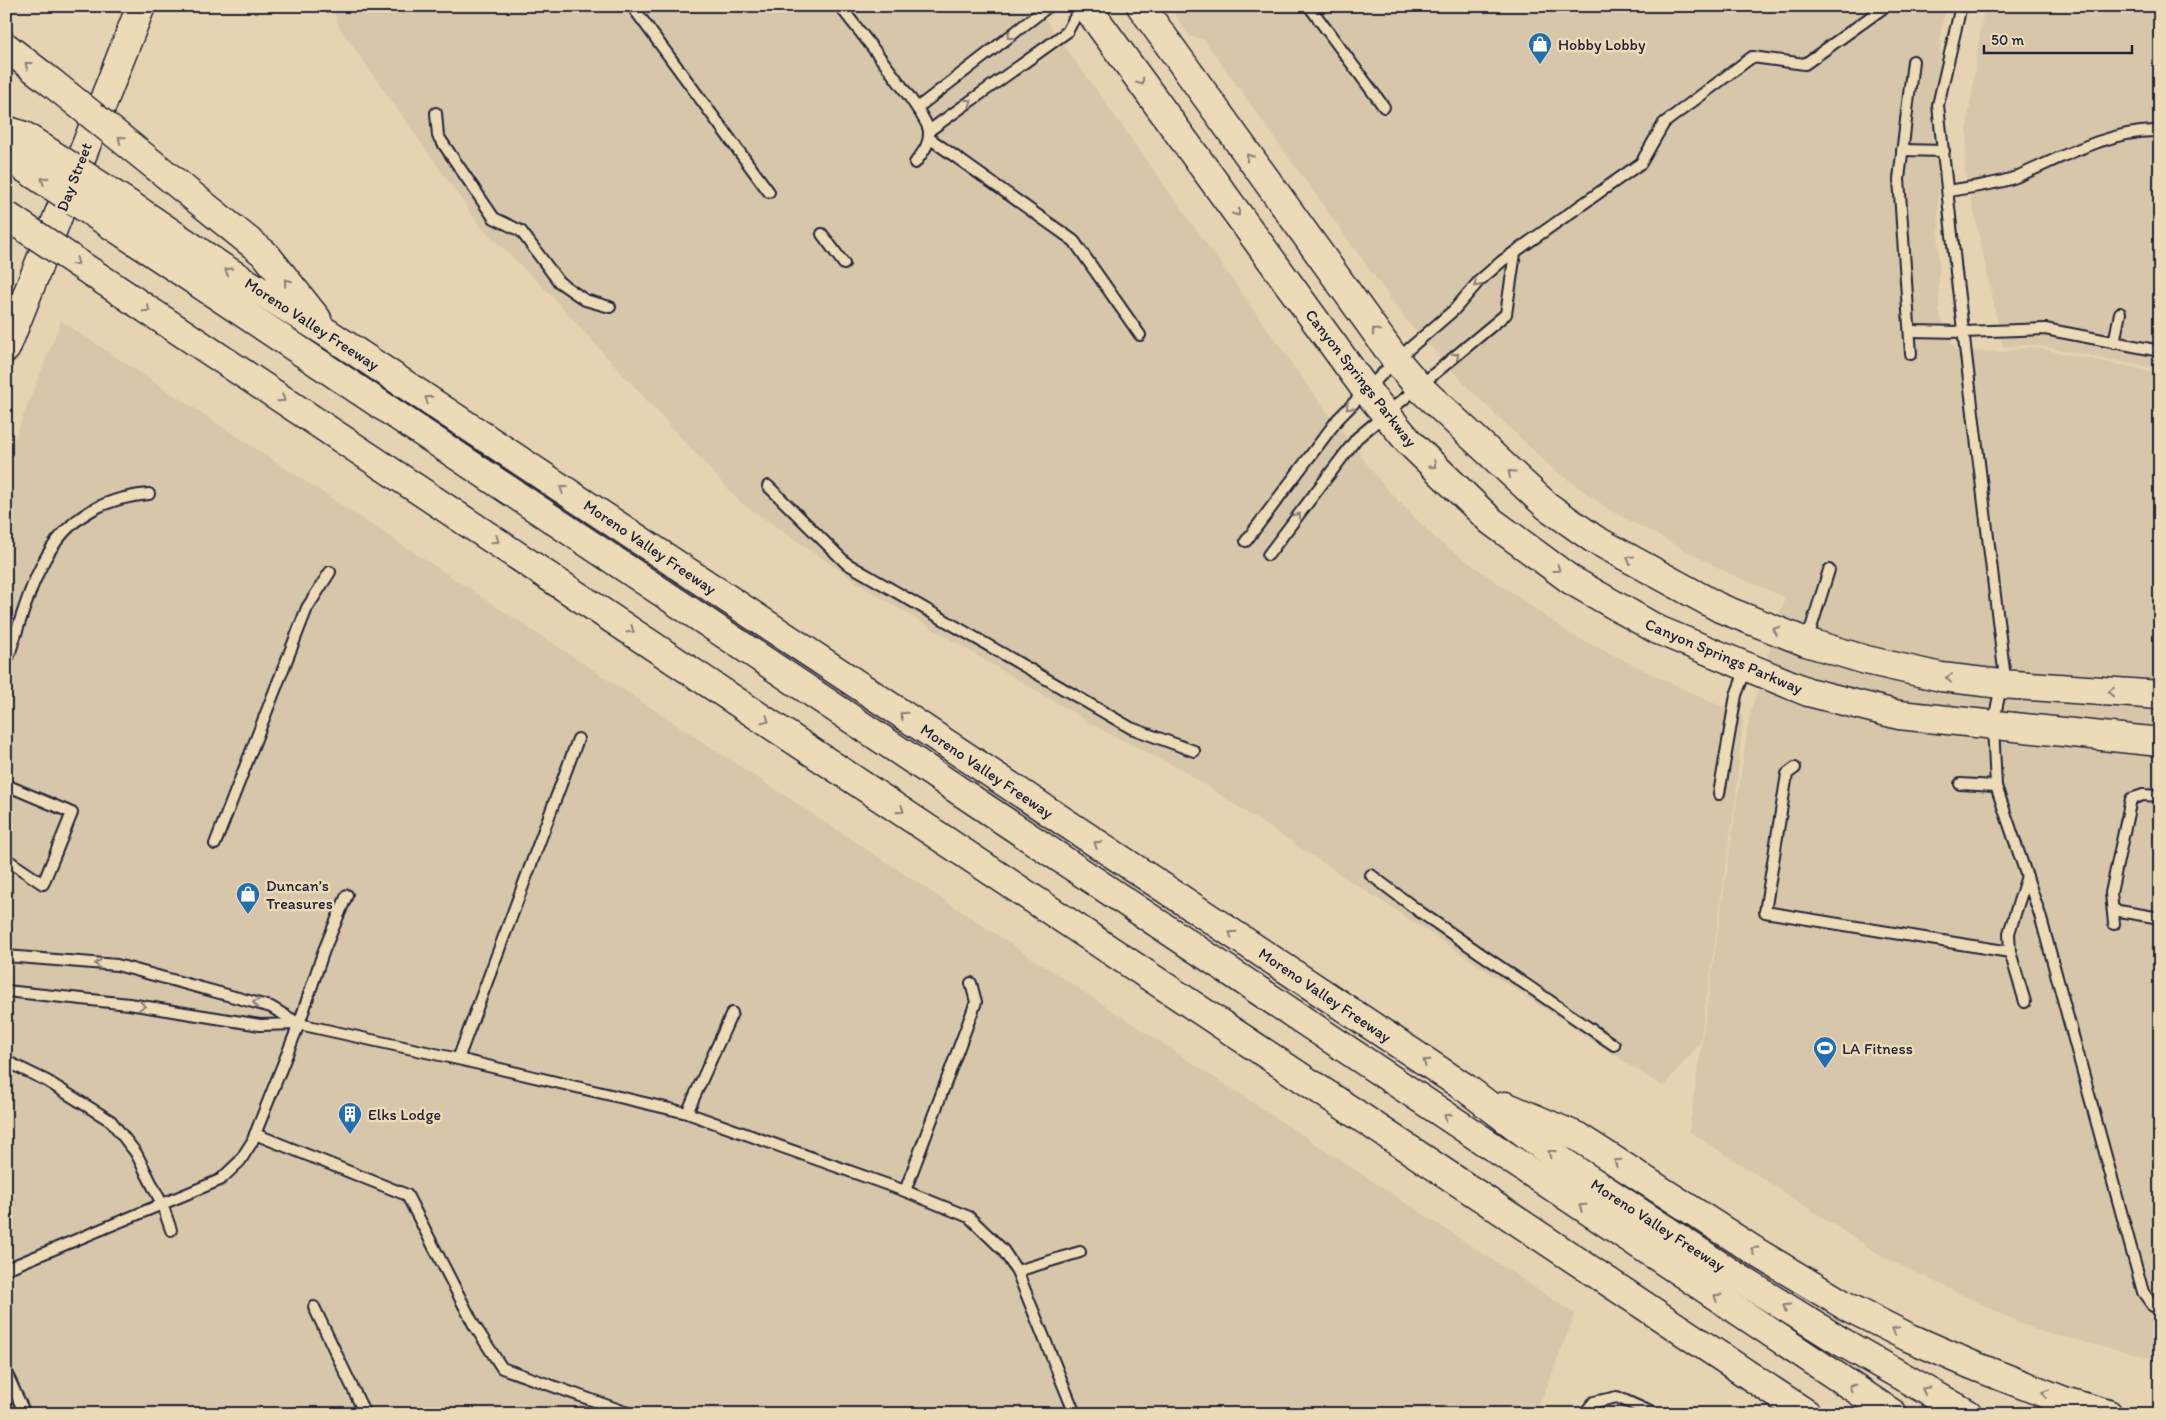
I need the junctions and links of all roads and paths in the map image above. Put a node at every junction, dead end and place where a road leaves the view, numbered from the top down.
1 (141, 6) edge
2 (632, 6) edge
3 (840, 6) edge
4 (1049, 6) edge
5 (1081, 6) edge
6 (1086, 6) edge
7 (1141, 6) edge
8 (1309, 6) edge
9 (1886, 6) edge
10 (1961, 6) edge
11 (6, 47) edge
12 (1912, 61) dead end
13 (1384, 106) dead end
14 (917, 108) junction
15 (436, 114) dead end
16 (2154, 132) dead end
17 (929, 134) junction
18 (13, 144) edge
19 (1902, 150) junction
20 (1944, 151) junction
21 (915, 163) dead end
22 (1948, 191) junction
23 (769, 192) dead end
24 (6, 216) edge
25 (822, 234) dead end
26 (1515, 253) junction
27 (844, 264) dead end
28 (610, 308) dead end
29 (2120, 313) dead end
30 (1910, 331) junction
31 (1963, 332) junction
32 (329, 334) junction
33 (1140, 335) dead end
34 (2114, 343) junction
35 (6, 348) edge
36 (2160, 351) edge
37 (1911, 354) dead end
38 (1396, 360) junction
39 (1419, 387) junction
40 (1366, 390) junction
41 (1386, 414) junction
42 (768, 486) dead end
43 (149, 494) dead end
44 (1246, 541) dead end
45 (1268, 555) dead end
46 (1830, 570) dead end
47 (330, 572) dead end
48 (1806, 642) junction
49 (6, 664) edge
50 (1747, 668) junction
51 (2001, 684) junction
52 (2160, 695) edge
53 (1994, 726) junction
54 (578, 739) dead end
55 (2160, 742) edge
56 (1194, 751) dead end
57 (1795, 768) dead end
58 (1960, 784) dead end
59 (6, 785) edge
60 (1996, 786) junction
61 (1719, 794) dead end
62 (2160, 796) edge
63 (215, 844) dead end
64 (6, 859) edge
65 (1371, 875) dead end
66 (2027, 876) junction
67 (346, 895) dead end
68 (2112, 910) junction
69 (2160, 918) edge
70 (2114, 924) dead end
71 (2010, 952) junction
72 (6, 956) edge
73 (972, 983) dead end
74 (6, 991) edge
75 (2025, 1002) dead end
76 (732, 1013) dead end
77 (299, 1024) junction
78 (1614, 1045) dead end
79 (458, 1059) junction
80 (6, 1061) edge
81 (1467, 1089) junction
82 (687, 1114) junction
83 (255, 1134) junction
84 (904, 1191) junction
85 (162, 1204) junction
86 (171, 1230) dead end
87 (1080, 1252) dead end
88 (6, 1269) edge
89 (1017, 1271) junction
90 (314, 1307) dead end
91 (2160, 1308) edge
92 (6, 1372) edge
93 (25, 1414) edge
94 (365, 1414) edge
95 (631, 1414) edge
96 (1074, 1414) edge
97 (1584, 1414) edge
98 (1655, 1414) edge
99 (1807, 1414) edge
100 (1893, 1414) edge
101 (1968, 1414) edge
102 (2108, 1414) edge

1 - 35 main road, Day Street
2 - 23 lane
3 - 14 lane
4 -> 14 lane
17 -> 5 lane
6 -> 40 main road, Canyon Springs Parkway
38 -> 7 main road
8 - 13 lane
9 - 26 lane
10 - 20 lane
32 -> 11 main road, bridge
12 - 19 lane
14 - 17 lane
15 - 28 lane
16 - 22 lane
17 - 21 lane
17 - 33 lane
32 -> 18 main road, Moreno Valley Freeway, bridge
100 -> 18 main road, bridge
19 - 20 lane
19 - 30 lane
20 - 22 lane
22 - 31 lane
24 -> 99 main road, bridge
25 - 27 lane
26 -> 38 lane
39 -> 26 lane
29 - 34 lane
30 - 31 lane
30 - 37 lane
31 - 34 lane
31 - 51 lane
81 -> 32 main road, Moreno Valley Freeway
34 - 36 lane
38 - 39 main road
38 - 40 lane
39 - 41 lane
48 -> 39 main road
40 - 41 main road, Canyon Springs Parkway
40 -> 44 lane
45 -> 41 lane
41 -> 50 main road, Canyon Springs Parkway
42 - 56 lane
43 - 49 lane
46 - 48 lane
47 - 63 lane
51 -> 48 main road
50 - 53 main road, Canyon Springs Parkway
50 - 61 lane
52 -> 51 main road
51 - 53 lane
53 - 55 main road, Canyon Springs Parkway
53 - 60 lane
54 - 79 lane
57 - 71 lane
58 - 60 lane
59 - 64 lane
60 - 66 lane
62 - 68 lane
65 - 78 lane
66 - 71 lane
66 - 91 lane
67 - 77 lane
68 - 69 lane
68 - 70 lane
71 - 75 lane
77 -> 72 lane
73 - 84 lane
74 -> 77 lane
76 - 82 lane
77 - 79 lane
77 - 83 lane
79 - 82 lane
80 - 85 lane
101 -> 81 main road, Moreno Valley Freeway
102 -> 81 main road
82 - 84 lane
83 - 85 lane
83 - 95 lane
84 - 89 lane
85 - 86 lane
85 - 88 lane
87 - 89 lane
89 - 96 lane
90 - 94 lane
92 - 93 lane
97 - 98 lane

